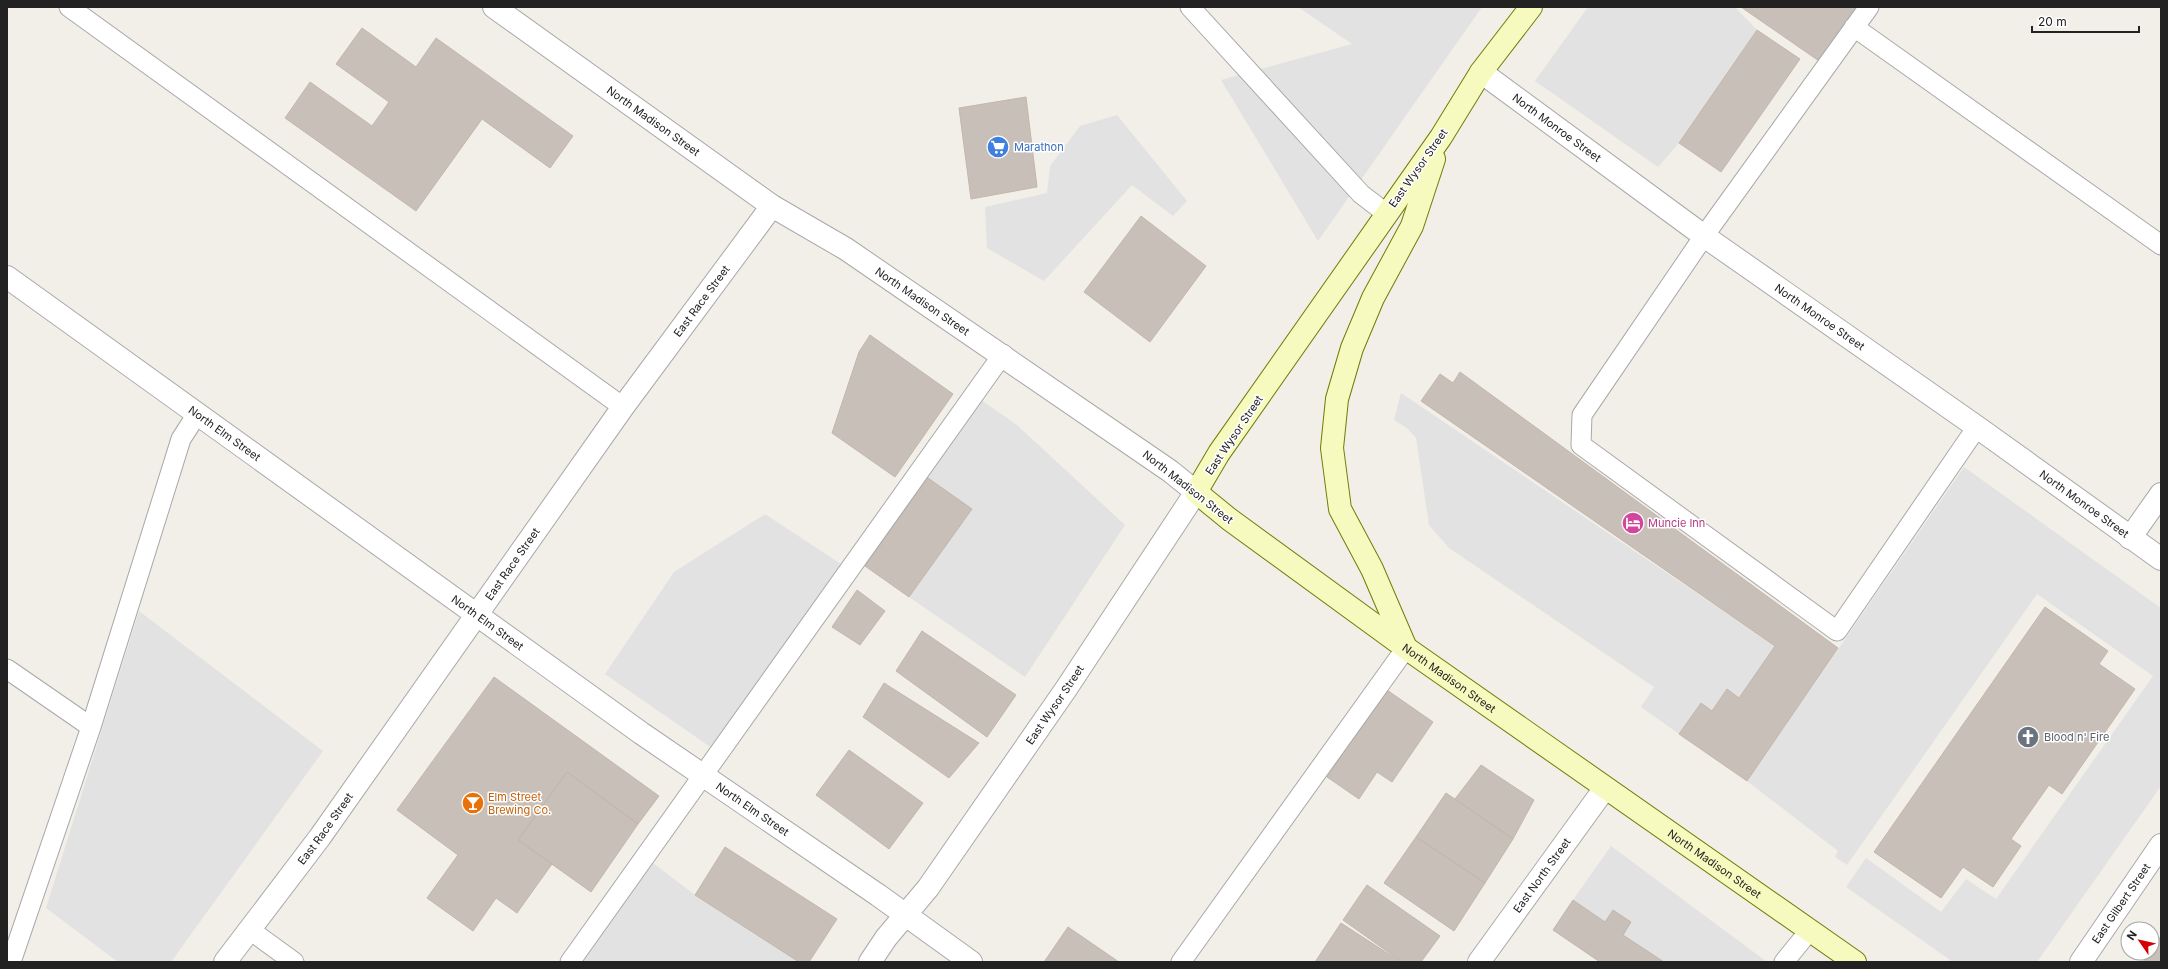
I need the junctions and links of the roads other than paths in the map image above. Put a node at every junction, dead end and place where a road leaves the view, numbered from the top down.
1 (70, 7) edge
2 (494, 7) edge
3 (1190, 7) edge
4 (1531, 7) edge
5 (1868, 7) edge
6 (1854, 28) junction
7 (1481, 72) junction
8 (1441, 137) junction
9 (772, 206) junction
10 (1387, 214) junction
11 (1704, 236) junction
12 (2161, 245) edge
13 (7, 277) edge
14 (1003, 354) junction
15 (623, 407) junction
16 (197, 414) junction
17 (1977, 427) junction
18 (1196, 492) junction
19 (2161, 494) edge
20 (2130, 538) junction
21 (2161, 559) edge
22 (477, 614) junction
23 (1406, 648) junction
24 (7, 669) edge
25 (91, 727) junction
26 (704, 776) junction
27 (1605, 788) junction
28 (2159, 854) edge
29 (906, 915) junction
30 (250, 930) junction
31 (1810, 930) junction
32 (11, 962) edge
33 (226, 962) edge
34 (294, 962) edge
35 (570, 962) edge
36 (870, 962) edge
37 (971, 962) edge
38 (1181, 962) edge
39 (1479, 962) edge
40 (1784, 962) edge
41 (1855, 962) edge
42 (2081, 962) edge

1 - 15 lane
2 - 9 street, North Madison Street
3 - 10 lane
4 - 7 main road, East Wysor Street
5 - 6 lane
6 - 11 lane
6 - 12 lane
7 - 8 main road, East Wysor Street
7 - 11 street, North Monroe Street
8 - 10 main road, East Wysor Street
8 - 23 main road
9 - 14 street, North Madison Street
9 - 15 street, East Race Street
10 - 18 main road, East Wysor Street
11 - 17 street, North Monroe Street
11 - 17 lane
13 - 16 street, North Elm Street
14 - 18 street, North Madison Street
14 - 26 lane
15 - 22 street, East Race Street
16 - 22 street, North Elm Street
16 - 25 lane
17 - 20 street, North Monroe Street
18 - 23 main road, North Madison Street
18 - 29 street, East Wysor Street
19 - 20 street
20 - 21 street, North Monroe Street
22 - 26 street, North Elm Street
22 - 30 street, East Race Street
23 - 27 main road, North Madison Street
23 - 38 lane
24 - 25 lane
25 - 32 lane
26 - 29 street, North Elm Street
26 - 35 lane
27 - 31 main road, North Madison Street
27 - 39 street, East North Street
28 - 42 street, East Gilbert Street
29 - 36 street, East Wysor Street
29 - 37 street, North Elm Street
30 - 33 street, East Race Street
30 - 34 lane
31 - 40 lane
31 - 41 main road, North Madison Street

